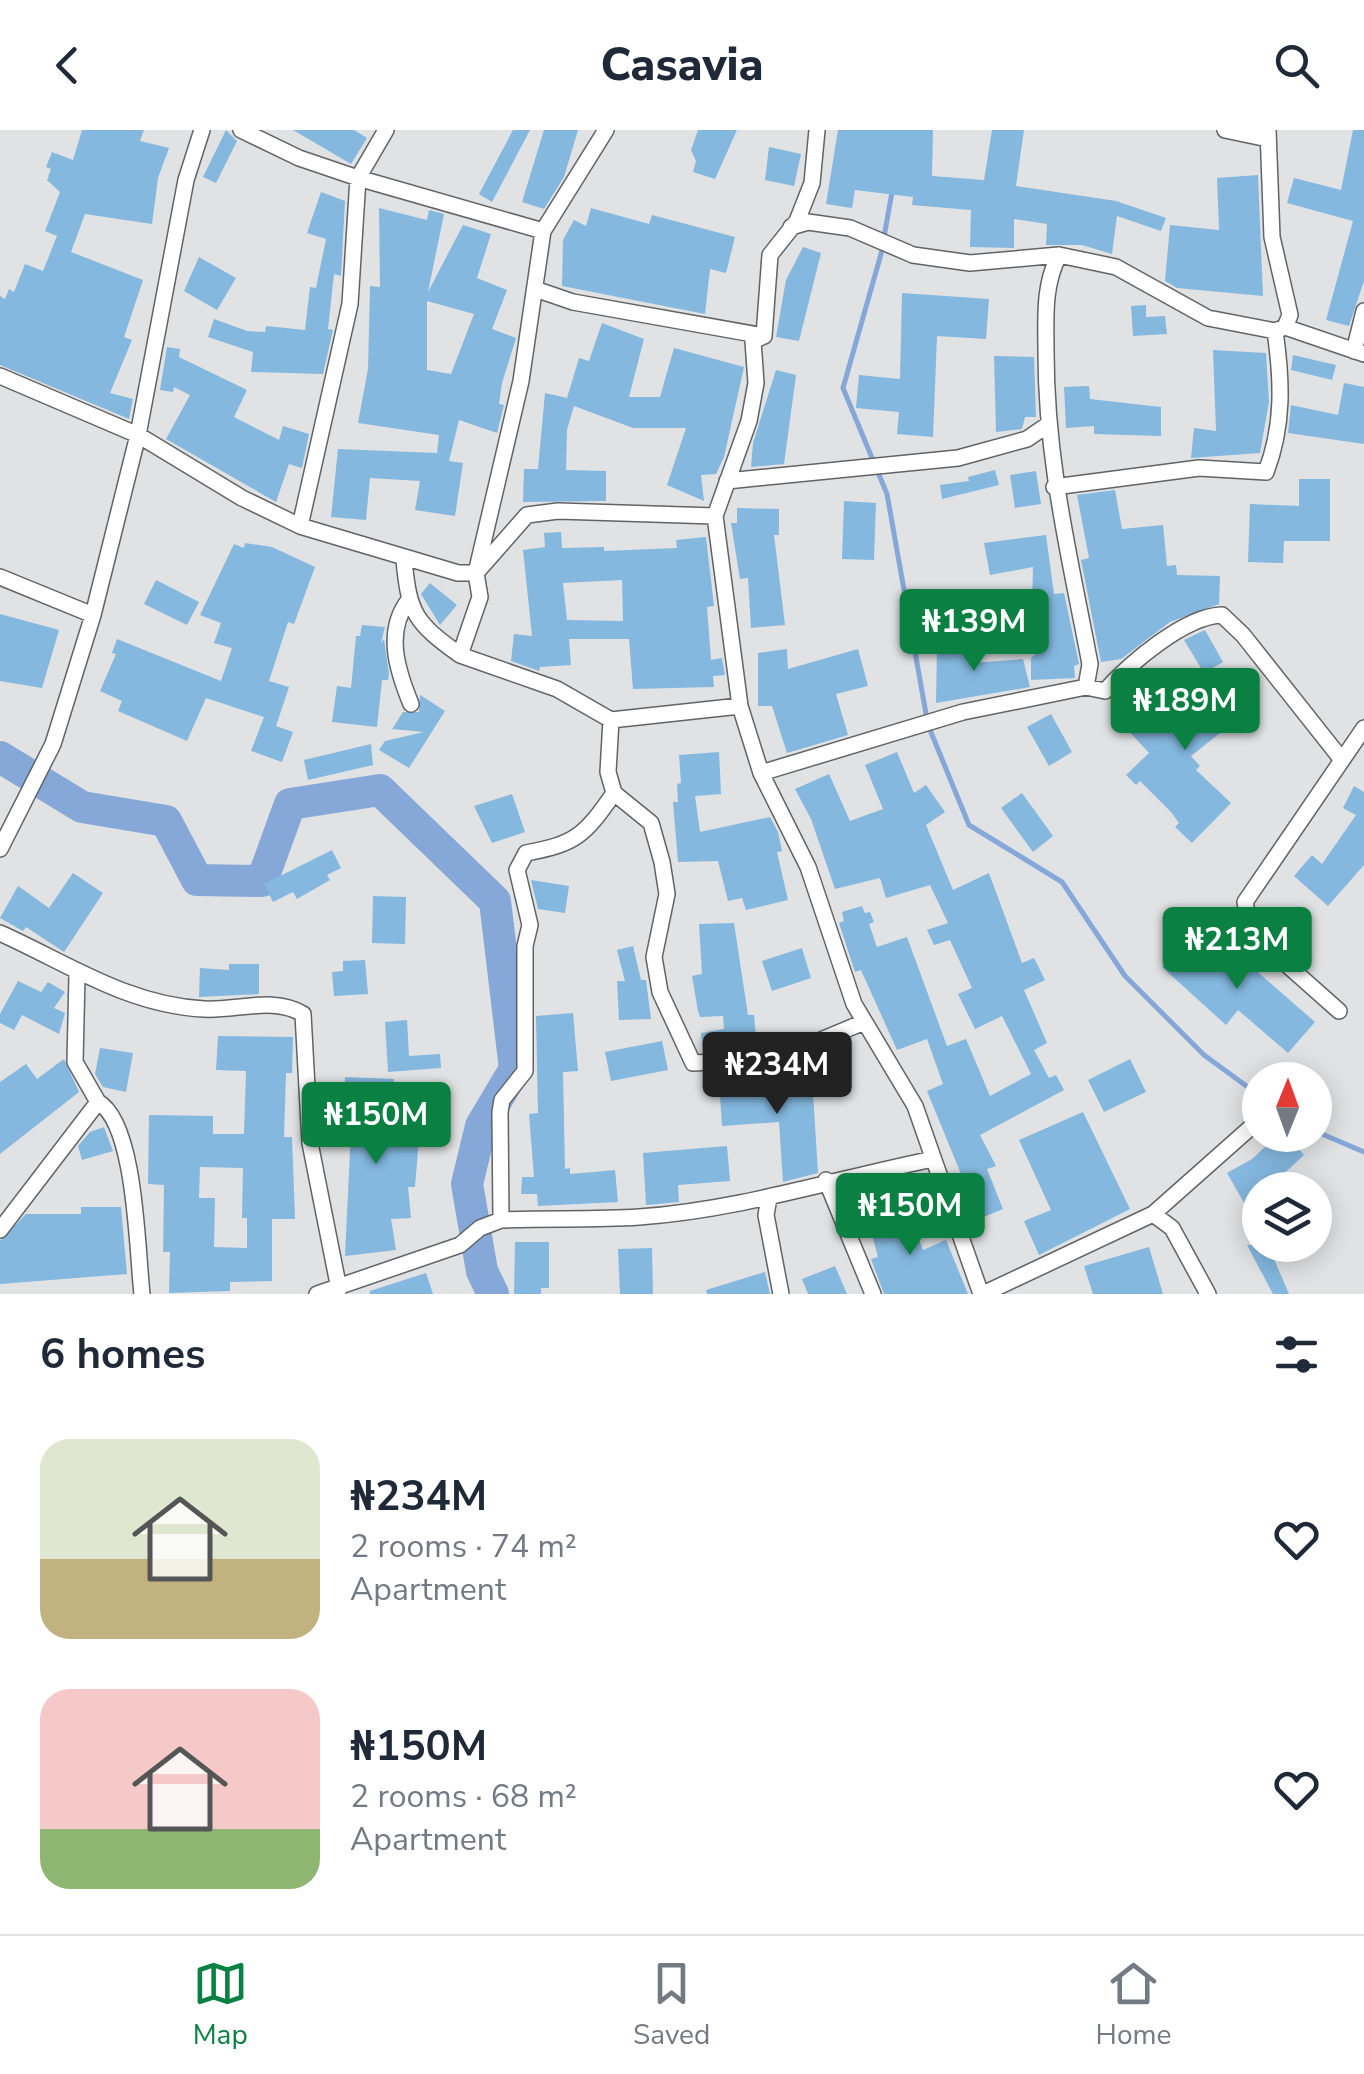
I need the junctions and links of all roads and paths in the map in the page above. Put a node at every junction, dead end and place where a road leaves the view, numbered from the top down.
1 (202, 130) edge
2 (241, 130) edge
3 (386, 130) edge
4 (606, 130) edge
5 (817, 130) edge
6 (1225, 130) edge
7 (1268, 134) edge
8 (358, 178) junction
9 (789, 227) junction
10 (543, 231) junction
11 (1059, 255) junction
12 (535, 288) junction
13 (1364, 311) edge
14 (1280, 329) junction
15 (764, 336) junction
16 (1359, 352) edge
17 (0, 376) edge
18 (1046, 426) junction
19 (138, 435) junction
20 (727, 481) junction
21 (1054, 487) junction
22 (715, 516) junction
23 (300, 526) junction
24 (404, 560) junction
25 (476, 573) junction
26 (0, 578) edge
27 (408, 601) junction
28 (93, 615) junction
29 (460, 654) junction
30 (1086, 687) junction
31 (411, 704) dead end
32 (740, 706) junction
33 (610, 720) junction
34 (1364, 730) edge
35 (1342, 760) junction
36 (761, 773) junction
37 (614, 793) junction
38 (0, 849) edge
39 (0, 933) edge
40 (77, 975) junction
41 (1339, 1011) dead end
42 (864, 1022) junction
43 (98, 1102) junction
44 (1242, 1135) edge
45 (933, 1159) junction
46 (826, 1180) junction
47 (768, 1198) junction
48 (1153, 1214) junction
49 (501, 1220) junction
50 (0, 1230) edge
51 (339, 1289) junction
52 (142, 1294) edge
53 (317, 1294) edge
54 (781, 1294) edge
55 (873, 1294) edge
56 (982, 1294) edge
57 (1208, 1294) edge

1 - 19 street
2 - 8 street
3 - 8 street
4 - 10 street
5 - 9 street
6 - 7 street
7 - 14 street
8 - 10 street
8 - 23 street
9 - 11 street
9 - 15 street
10 - 12 street
11 - 14 street
11 - 18 street
12 - 15 street
12 - 25 street
13 - 16 street
14 - 16 street
14 - 21 street
15 - 20 street
17 - 19 street
18 - 20 street
18 - 21 street
19 - 23 street
19 - 28 street
20 - 22 street
21 - 30 street
22 - 25 street
22 - 32 street
23 - 24 street
24 - 25 street
24 - 27 street
25 - 29 street
26 - 28 street
27 - 29 street
27 - 31 street
28 - 38 street
29 - 33 street
30 - 35 street
30 - 36 street
32 - 33 street
32 - 36 street
33 - 37 street
34 - 35 street
35 - 41 street
36 - 42 street
37 - 42 street
37 - 49 street
39 - 40 street
40 - 43 street
40 - 51 street
42 - 45 street
43 - 50 street
43 - 52 street
44 - 48 street
45 - 46 street
45 - 56 street
46 - 47 street
46 - 55 street
47 - 49 street
47 - 54 street
48 - 56 street
48 - 57 street
49 - 51 street
51 - 53 street

